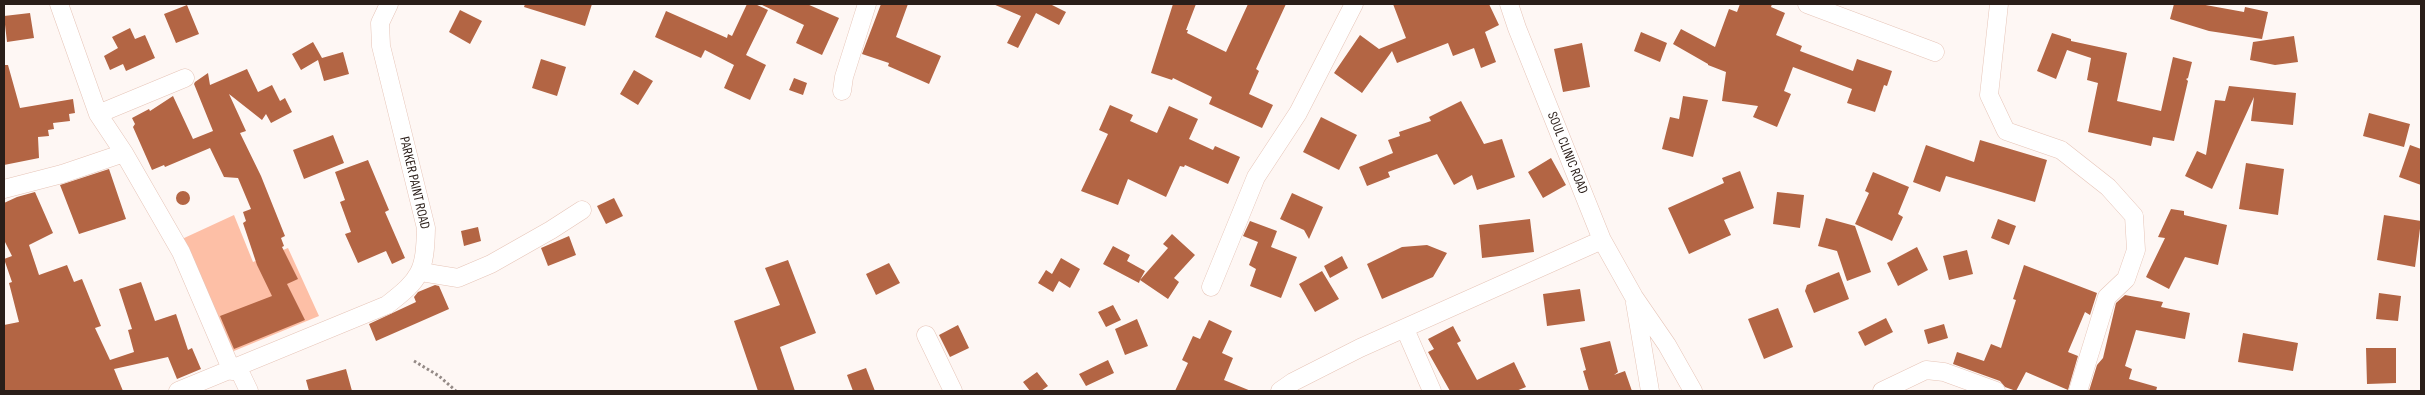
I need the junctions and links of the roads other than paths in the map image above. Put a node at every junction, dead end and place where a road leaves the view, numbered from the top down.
1 (60, 4) edge
2 (389, 4) edge
3 (867, 4) edge
4 (1354, 4) edge
5 (1509, 4) edge
6 (1807, 4) edge
7 (1999, 4) edge
8 (1935, 52) dead end
9 (185, 78) dead end
10 (842, 91) dead end
11 (98, 114) junction
12 (124, 153) junction
13 (4, 189) edge
14 (582, 210) dead end
15 (1602, 240) junction
16 (421, 272) junction
17 (1211, 287) dead end
18 (1634, 297) junction
19 (1405, 328) junction
20 (926, 335) dead end
21 (235, 369) junction
22 (178, 391) edge
23 (249, 391) edge
24 (953, 391) edge
25 (1280, 391) edge
26 (1432, 391) edge
27 (1650, 391) edge
28 (1693, 391) edge
29 (1882, 391) edge
30 (1996, 391) edge
31 (2078, 391) edge

1 - 11 street
2 - 16 street, PARKER PAINT ROAD
3 - 10 street
4 - 17 street
5 - 15 street, SOUL CLINIC ROAD
6 - 8 street
7 - 31 street
9 - 11 street
11 - 12 street
12 - 13 street
12 - 21 street
14 - 16 street
15 - 18 street, SOUL CLINIC ROAD
15 - 19 street
16 - 21 street, PARKER PAINT ROAD
18 - 27 street
18 - 28 street
19 - 25 street
19 - 26 street
20 - 24 street
21 - 22 street, PARKER PAINT ROAD
21 - 23 street
29 - 30 street

